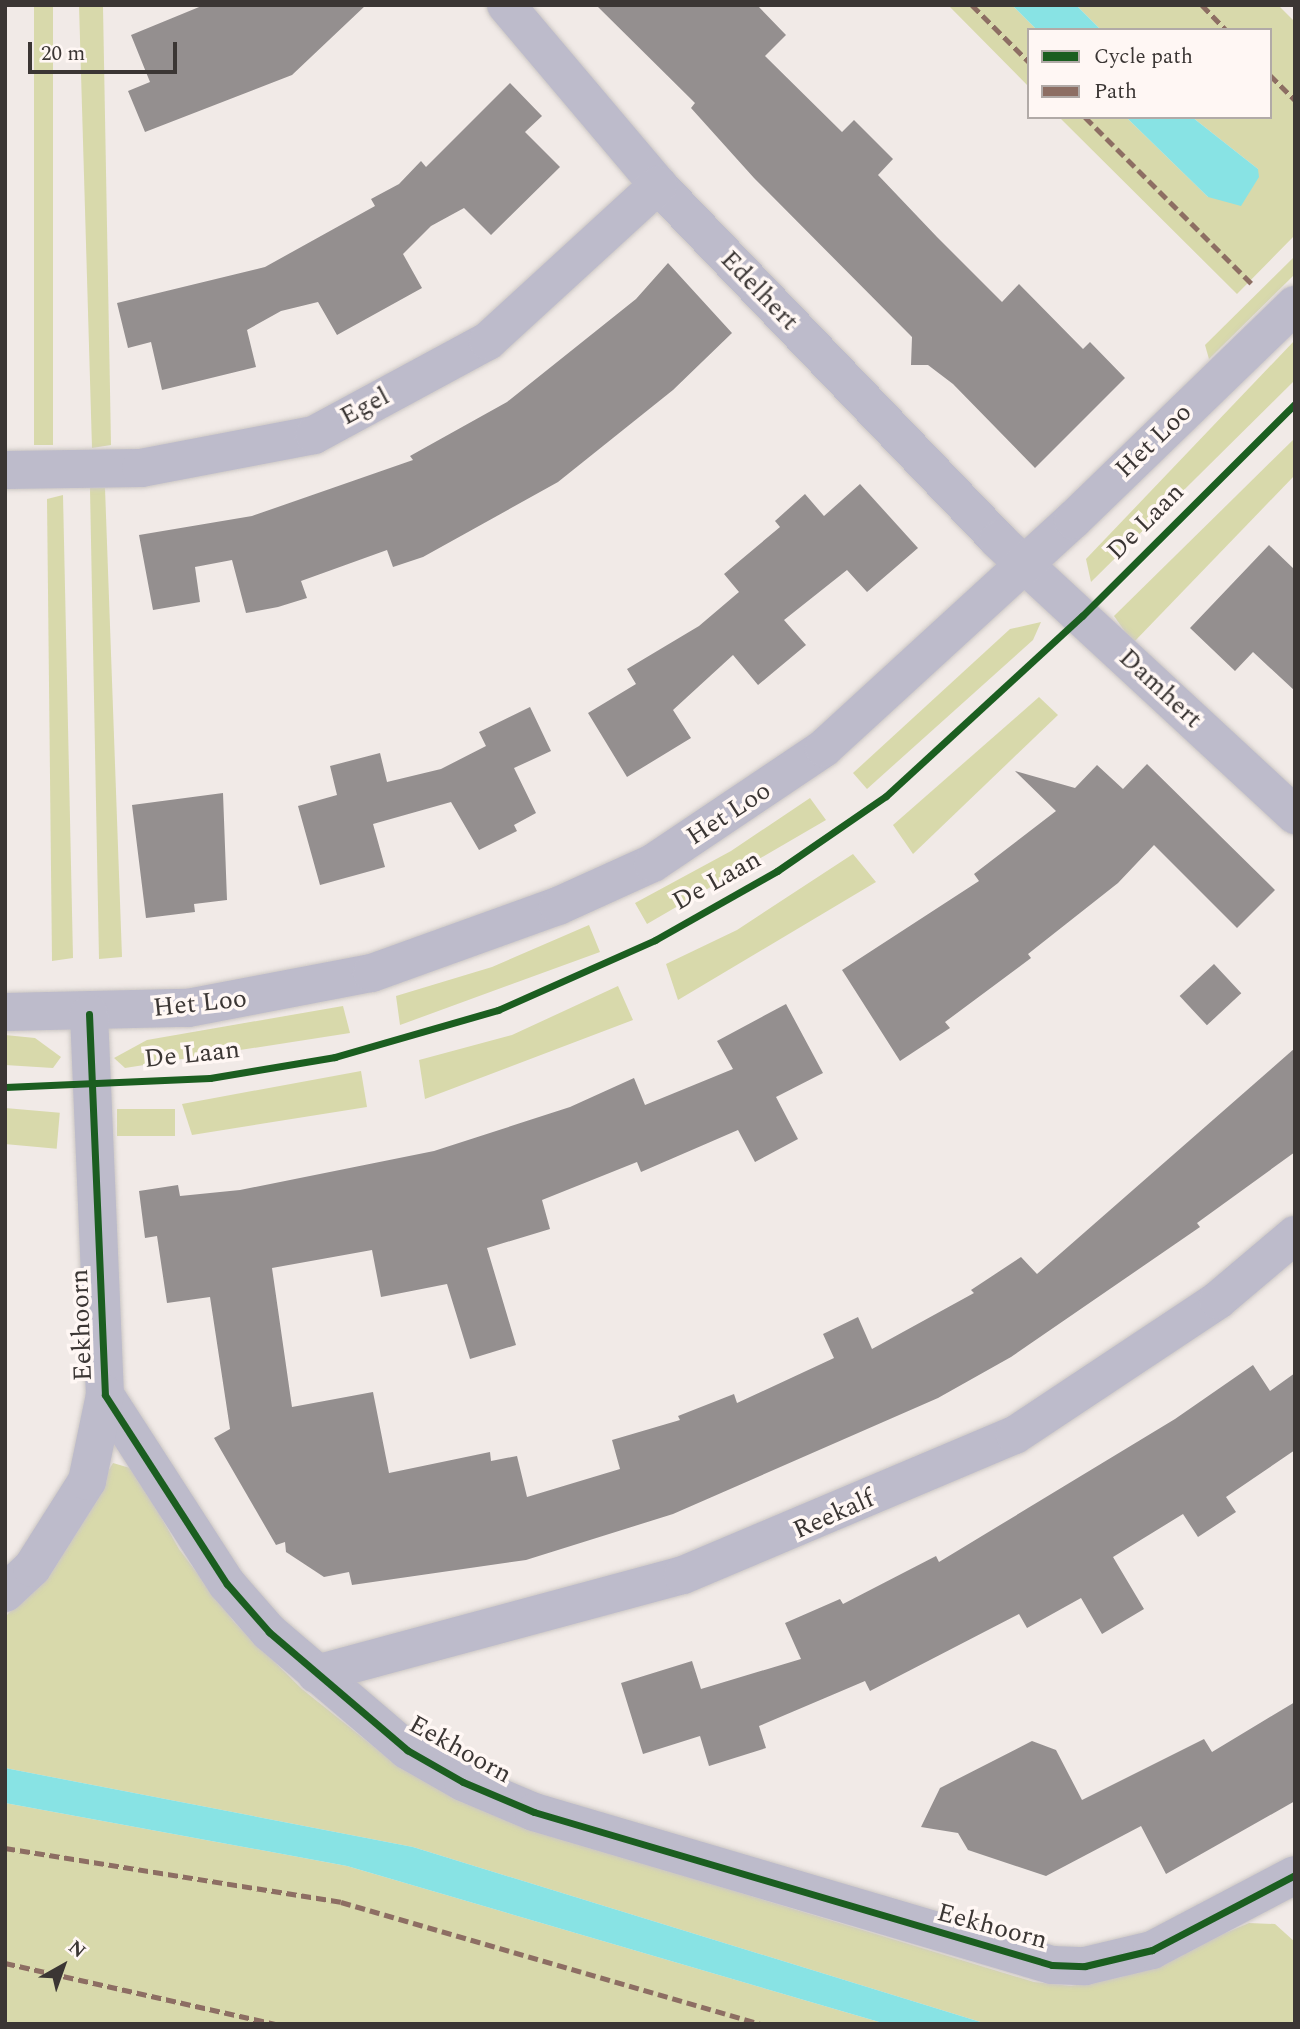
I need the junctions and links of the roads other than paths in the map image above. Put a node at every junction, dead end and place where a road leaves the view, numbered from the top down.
1 (506, 5) edge
2 (658, 185) junction
3 (1295, 305) edge
4 (5, 470) edge
5 (1023, 566) junction
6 (1295, 815) edge
7 (5, 1012) edge
8 (89, 1014) junction
9 (1295, 1235) edge
10 (105, 1395) junction
11 (5, 1593) edge
12 (316, 1674) junction
13 (1295, 1875) edge

1 - 2 street, Edelhert
2 - 4 street, Egel
2 - 5 street, Edelhert
3 - 5 street, Het Loo
5 - 6 street, Damhert
5 - 8 street, Het Loo
7 - 8 street, Het Loo
8 - 10 street, Eekhoorn
9 - 12 street, Reekalf
10 - 11 street
10 - 12 street, Eekhoorn
12 - 13 street, Eekhoorn

